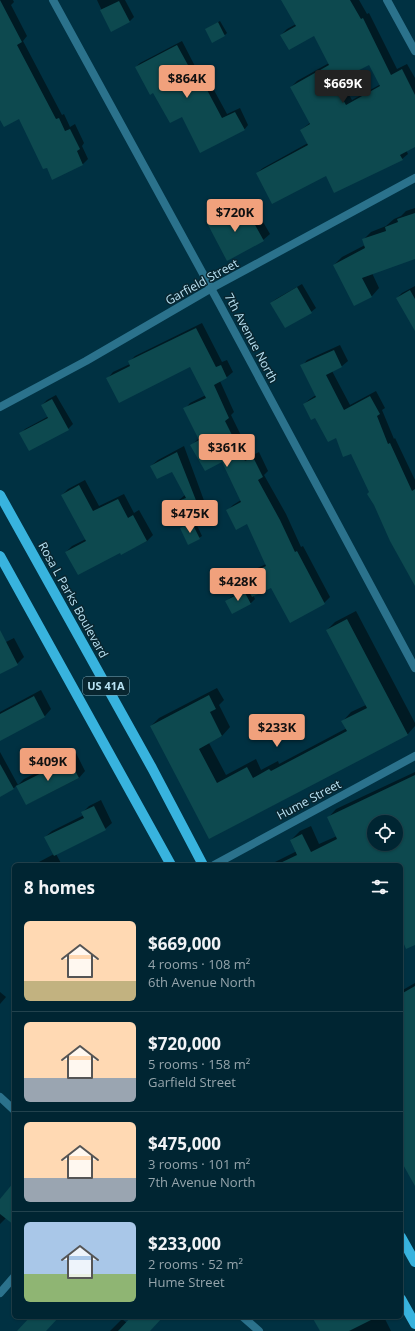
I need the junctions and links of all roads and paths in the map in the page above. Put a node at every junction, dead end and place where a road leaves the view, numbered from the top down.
1 (53, 0) edge
2 (387, 0) edge
3 (415, 52) edge
4 (415, 178) edge
5 (210, 289) junction
6 (0, 407) edge
7 (0, 495) edge
8 (0, 556) edge
9 (415, 668) edge
10 (415, 756) edge
11 (170, 863) edge
12 (202, 863) edge
13 (218, 863) edge
14 (0, 1097) edge
15 (12, 1108) edge
16 (403, 1240) edge
17 (415, 1262) edge
18 (12, 1279) edge
19 (0, 1293) edge
20 (403, 1303) edge
21 (245, 1319) edge
22 (415, 1324) edge
23 (259, 1331) edge

1 - 5 street, 7th Avenue North
2 - 3 street
4 - 5 street, Garfield Street
5 - 6 street, Garfield Street
5 - 9 street, 7th Avenue North
7 - 12 main road, Rosa L Parks Boulevard / US 41A
8 - 11 main road, US 41A
10 - 13 street, Hume Street
14 - 15 street
16 - 17 main road
18 - 19 street
20 - 22 main road
21 - 23 street

